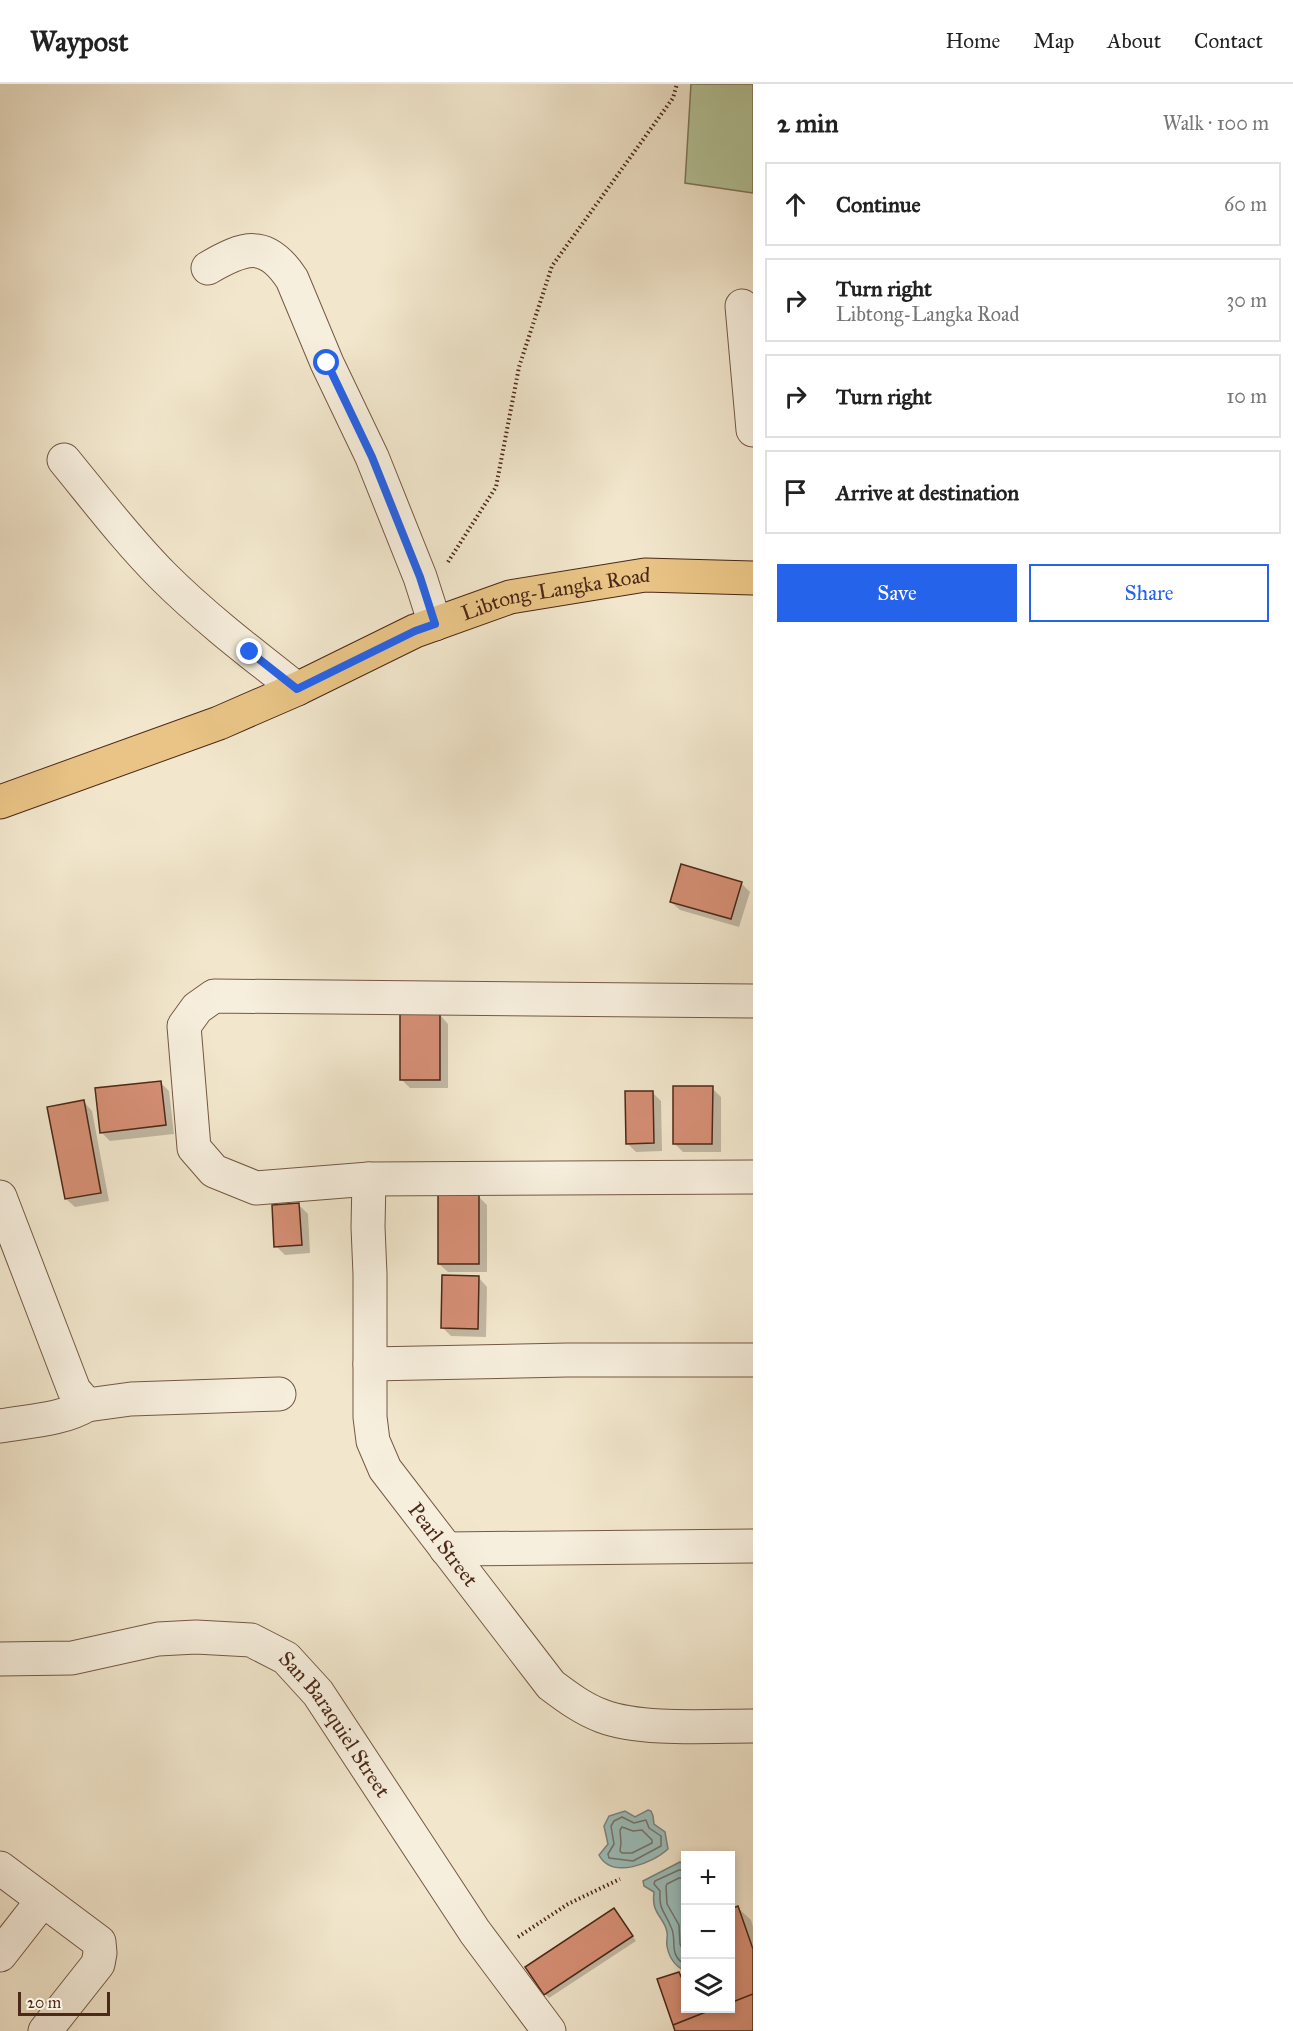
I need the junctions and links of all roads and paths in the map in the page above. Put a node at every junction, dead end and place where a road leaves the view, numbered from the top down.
1 (677, 84) edge
2 (208, 268) dead end
3 (742, 306) dead end
4 (753, 430) edge
5 (64, 460) dead end
6 (459, 547) dead end
7 (753, 578) edge
8 (435, 624) junction
9 (297, 689) junction
10 (4, 796) edge
11 (753, 1000) edge
12 (753, 1177) edge
13 (369, 1179) junction
14 (0, 1197) edge
15 (753, 1360) edge
16 (370, 1364) junction
17 (279, 1394) dead end
18 (87, 1405) junction
19 (0, 1426) edge
20 (753, 1546) edge
21 (446, 1549) junction
22 (0, 1659) edge
23 (753, 1726) edge
24 (0, 1868) edge
25 (620, 1879) dead end
26 (43, 1900) junction
27 (492, 1953) junction
28 (0, 1956) edge
29 (45, 2031) edge
30 (549, 2031) edge

1 - 6 path
2 - 8 street
3 - 4 street
5 - 9 street
7 - 8 main road, Libtong-Langka Road
8 - 9 main road, Libtong-Langka Road
9 - 10 main road, Libtong-Langka Road
11 - 13 street
12 - 13 street
13 - 16 street, Pearl Street
14 - 18 street
15 - 16 street
16 - 21 street, Pearl Street
17 - 18 street
18 - 19 street
20 - 21 street
21 - 23 street, Pearl Street
22 - 27 street, San Baraquiel Street
24 - 26 street
25 - 27 path
26 - 28 street
26 - 29 street
27 - 30 street, San Baraquiel Street

